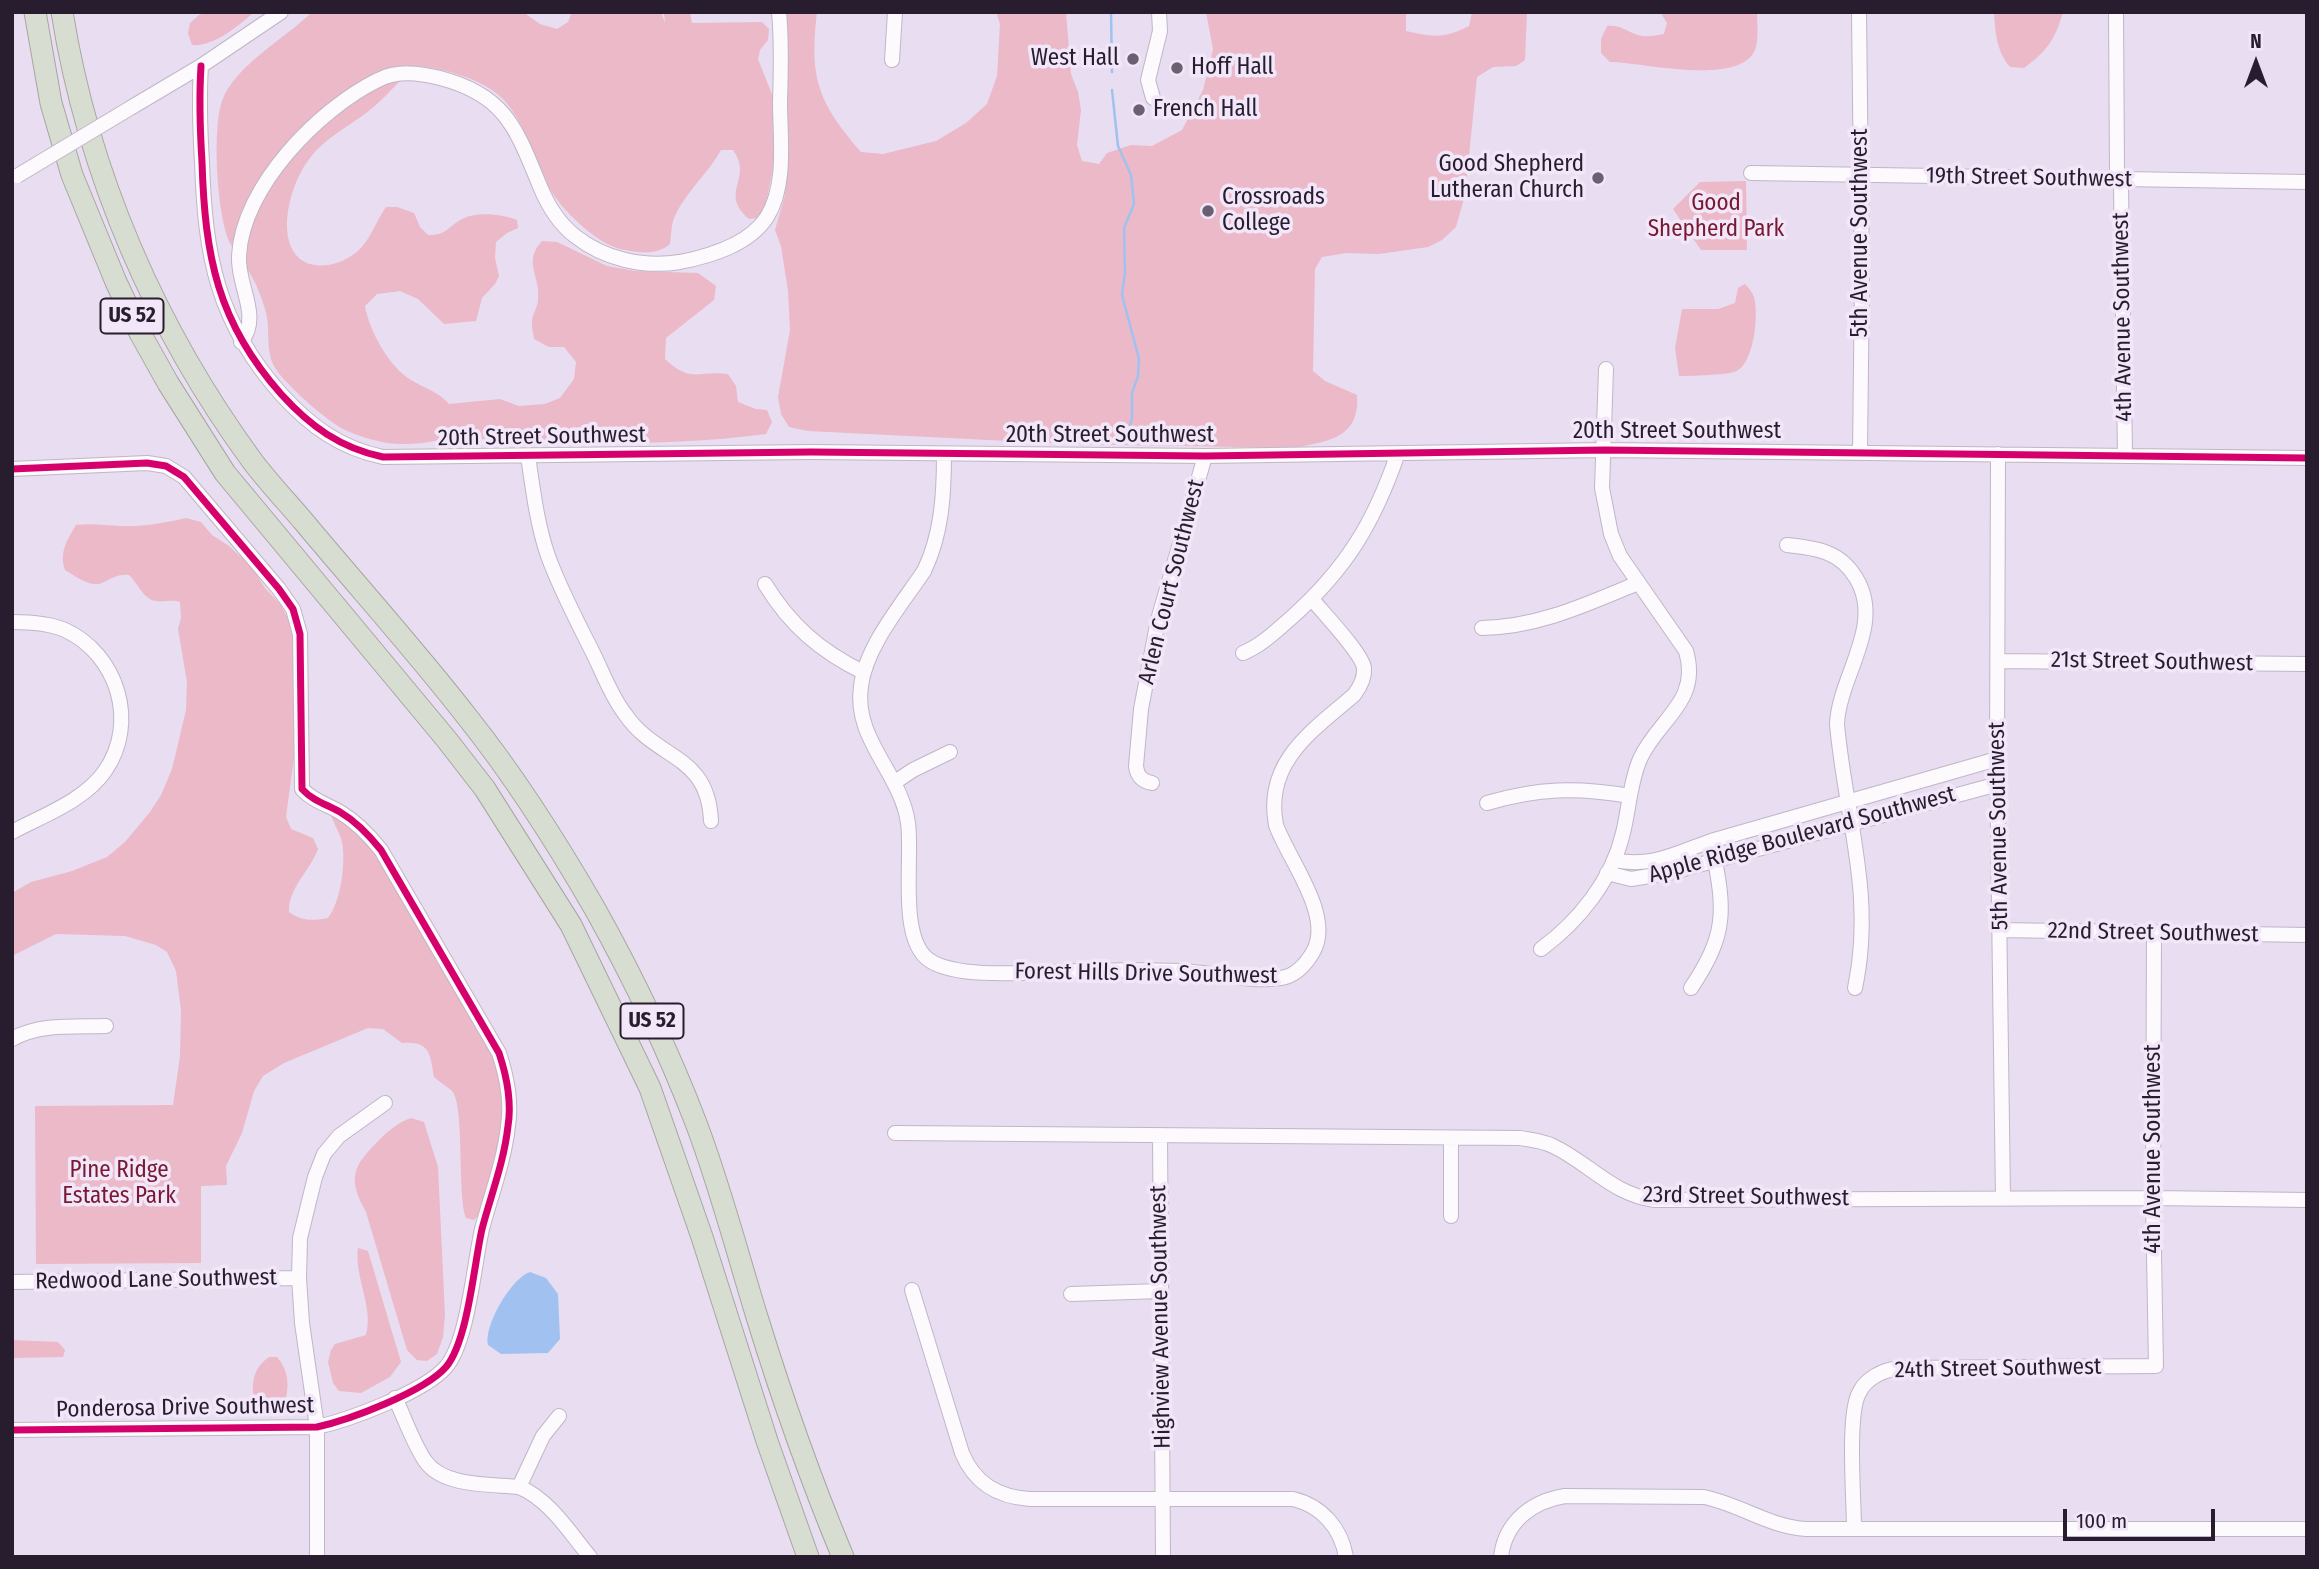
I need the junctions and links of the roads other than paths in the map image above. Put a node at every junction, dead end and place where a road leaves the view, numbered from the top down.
1 (281, 12) edge
2 (779, 12) edge
3 (895, 12) edge
4 (1159, 12) edge
5 (1859, 12) edge
6 (2116, 12) edge
7 (62, 15) edge
8 (35, 18) edge
9 (892, 60) dead end
10 (201, 66) junction
11 (1153, 98) dead end
12 (1751, 173) dead end
13 (1860, 175) junction
14 (15, 177) edge
15 (2120, 179) junction
16 (2307, 182) edge
17 (241, 342) junction
18 (1606, 369) dead end
19 (1605, 450) junction
20 (1398, 453) junction
21 (1860, 453) junction
22 (944, 454) junction
23 (1998, 454) junction
24 (2125, 455) junction
25 (1205, 456) junction
26 (528, 457) junction
27 (2307, 458) edge
28 (12, 468) edge
29 (1787, 545) dead end
30 (1638, 583) junction
31 (765, 584) dead end
32 (1312, 599) junction
33 (12, 622) edge
34 (1482, 628) dead end
35 (1243, 653) dead end
36 (1998, 661) junction
37 (2307, 664) edge
38 (863, 672) junction
39 (950, 752) dead end
40 (1997, 760) junction
41 (894, 782) junction
42 (1152, 783) dead end
43 (1997, 784) junction
44 (1630, 796) junction
45 (1487, 803) dead end
46 (1849, 803) junction
47 (711, 821) dead end
48 (1853, 823) junction
49 (12, 832) edge
50 (1711, 841) junction
51 (1715, 859) junction
52 (1610, 866) junction
53 (2000, 930) junction
54 (2154, 933) junction
55 (2307, 935) edge
56 (1541, 949) dead end
57 (1692, 988) dead end
58 (1855, 988) dead end
59 (106, 1026) dead end
60 (12, 1039) edge
61 (385, 1103) dead end
62 (895, 1133) dead end
63 (1160, 1135) junction
64 (1451, 1138) junction
65 (2003, 1198) junction
66 (2153, 1198) junction
67 (2307, 1200) edge
68 (1451, 1216) dead end
69 (299, 1278) junction
70 (12, 1282) edge
71 (912, 1290) dead end
72 (1161, 1291) junction
73 (1071, 1294) dead end
74 (2156, 1366) joint
75 (395, 1398) junction
76 (559, 1416) dead end
77 (317, 1427) junction
78 (12, 1430) edge
79 (519, 1487) junction
80 (1163, 1499) junction
81 (1854, 1529) junction
82 (2307, 1530) edge
83 (317, 1557) edge
84 (590, 1557) edge
85 (808, 1557) edge
86 (843, 1557) edge
87 (1163, 1557) edge
88 (1346, 1557) edge
89 (1501, 1557) edge

1 - 10 street
2 - 17 street
3 - 9 street
4 - 11 street
5 - 13 street, 5th Avenue Southwest
6 - 15 street, 4th Avenue Southwest
7 - 86 highway, US 52
8 - 85 highway, US 52
10 - 14 street, bridge
10 - 17 street, 20th Street Southwest
12 - 13 street, 19th Street Southwest
13 - 15 street, 19th Street Southwest
13 - 21 street, 5th Avenue Southwest
15 - 16 street, 19th Street Southwest
15 - 24 street, 4th Avenue Southwest
17 - 26 street, 20th Street Southwest
18 - 19 street
19 - 20 street, 20th Street Southwest
19 - 21 street, 20th Street Southwest
19 - 30 street
20 - 25 street, 20th Street Southwest
20 - 32 street
21 - 23 street, 20th Street Southwest
22 - 25 street, 20th Street Southwest
22 - 26 street, 20th Street Southwest
22 - 38 street, Forest Hills Drive Southwest
23 - 24 street, 20th Street Southwest
23 - 36 street, 5th Avenue Southwest
24 - 27 street, 20th Street Southwest
25 - 42 street, Arlen Court Southwest
26 - 47 street
28 - 75 street, Ponderosa Drive Southwest
29 - 46 street
30 - 34 street
30 - 44 street
31 - 38 street
32 - 35 street
32 - 41 street, Forest Hills Drive Southwest
33 - 49 street
36 - 37 street, 21st Street Southwest
36 - 40 street, 5th Avenue Southwest
38 - 41 street, Forest Hills Drive Southwest
39 - 41 street
40 - 43 street, 5th Avenue Southwest
40 - 46 street, Apple Ridge Boulevard Southwest
43 - 48 street, Apple Ridge Boulevard Southwest
43 - 53 street, 5th Avenue Southwest
44 - 45 street
44 - 52 street
46 - 48 street
46 - 50 street, Apple Ridge Boulevard Southwest
48 - 51 street, Apple Ridge Boulevard Southwest
48 - 58 street
50 - 51 street
50 - 52 street, Apple Ridge Boulevard Southwest
51 - 52 street, Apple Ridge Boulevard Southwest
51 - 57 street
52 - 56 street
53 - 54 street, 22nd Street Southwest
53 - 65 street, 5th Avenue Southwest
54 - 55 street, 22nd Street Southwest
54 - 66 street, 4th Avenue Southwest
59 - 60 street
61 - 69 street
62 - 63 street, 23rd Street Southwest
63 - 64 street, 23rd Street Southwest
63 - 72 street, Highview Avenue Southwest
64 - 65 street, 23rd Street Southwest
64 - 68 street
65 - 66 street, 23rd Street Southwest
66 - 67 street, 23rd Street Southwest
66 - 74 street, 4th Avenue Southwest
69 - 70 street, Redwood Lane Southwest
69 - 77 street
71 - 80 street
72 - 73 street
72 - 80 street, Highview Avenue Southwest
74 - 81 street, 24th Street Southwest
75 - 77 street, Ponderosa Drive Southwest
75 - 79 street
76 - 79 street
77 - 78 street, Ponderosa Drive Southwest
77 - 83 street
79 - 84 street
80 - 87 street, Highview Avenue Southwest
80 - 88 street
81 - 82 street
81 - 89 street

